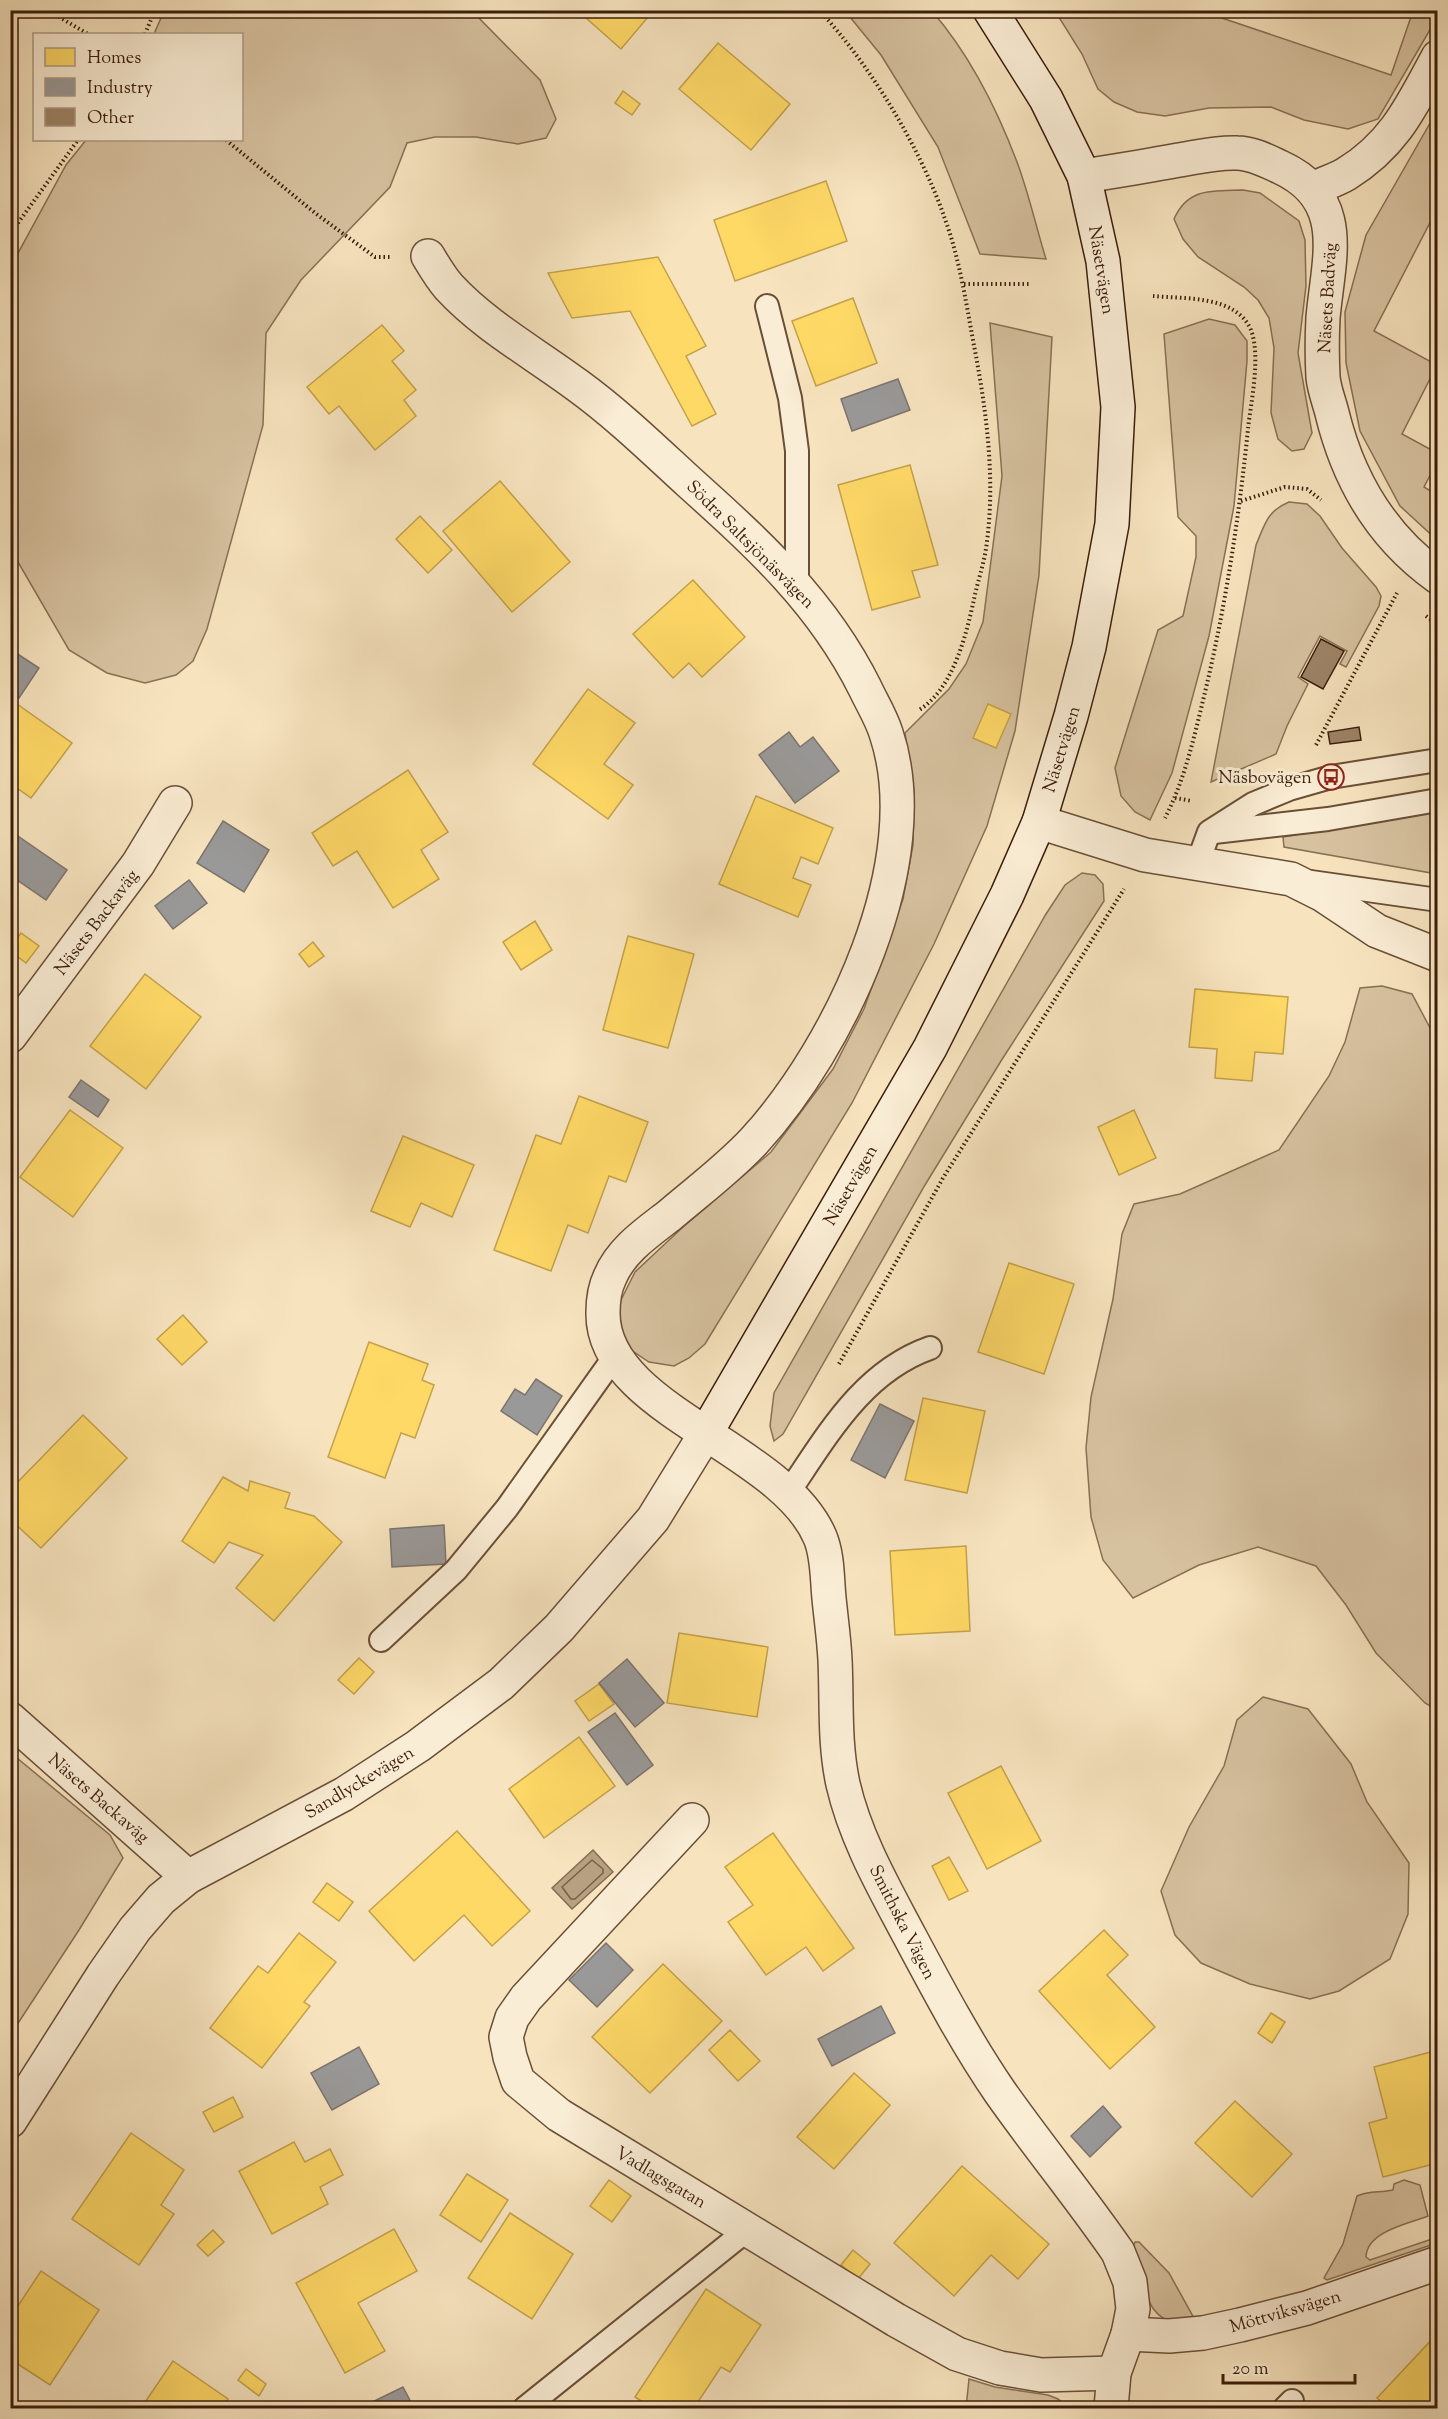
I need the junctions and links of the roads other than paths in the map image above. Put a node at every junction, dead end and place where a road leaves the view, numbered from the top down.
1 (990, 10) edge
2 (1437, 57) edge
3 (1084, 176) junction
4 (1312, 189) junction
5 (428, 256) road end
6 (767, 306) dead end
7 (1437, 577) edge
8 (797, 585) junction
9 (1437, 760) edge
10 (1437, 800) edge
11 (175, 803) dead end
12 (1039, 822) junction
13 (1209, 832) junction
14 (1197, 865) junction
15 (1291, 879) junction
16 (1437, 900) edge
17 (1437, 955) edge
18 (10, 1036) edge
19 (930, 1348) dead end
20 (615, 1356) junction
21 (706, 1433) junction
22 (788, 1493) junction
23 (381, 1640) dead end
24 (10, 1719) edge
25 (692, 1820) dead end
26 (188, 1877) junction
27 (10, 2121) edge
28 (747, 2230) junction
29 (1437, 2264) edge
30 (1128, 2334) junction
31 (1114, 2373) junction
32 (525, 2409) edge
33 (1111, 2409) edge

1 - 3 street, Näsetvägen
2 - 4 street
3 - 4 street, Näsets Badväg
3 - 12 street, Näsetvägen
4 - 7 street, Näsets Badväg
5 - 8 street, Södra Saltsjönäsvägen
6 - 8 lane
8 - 20 street, Södra Saltsjönäsvägen
9 - 13 lane
10 - 13 lane
11 - 18 street, Näsets Backaväg
12 - 14 street
12 - 21 street, Näsetvägen
13 - 14 lane
14 - 15 street
15 - 16 lane
15 - 17 street
19 - 22 lane
20 - 21 street, Södra Saltsjönäsvägen
20 - 23 lane
21 - 22 street, Smithska Vägen
21 - 26 street, Sandlyckevägen
22 - 30 street, Smithska Vägen
24 - 26 street, Näsets Backaväg
25 - 28 street, Vadlagsgatan
26 - 27 street, Sandlyckevägen
28 - 31 street, Vadlagsgatan
28 - 32 lane
29 - 30 street, Möttviksvägen
30 - 31 street, Smithska Vägen
31 - 33 street, Smithska Vägen

